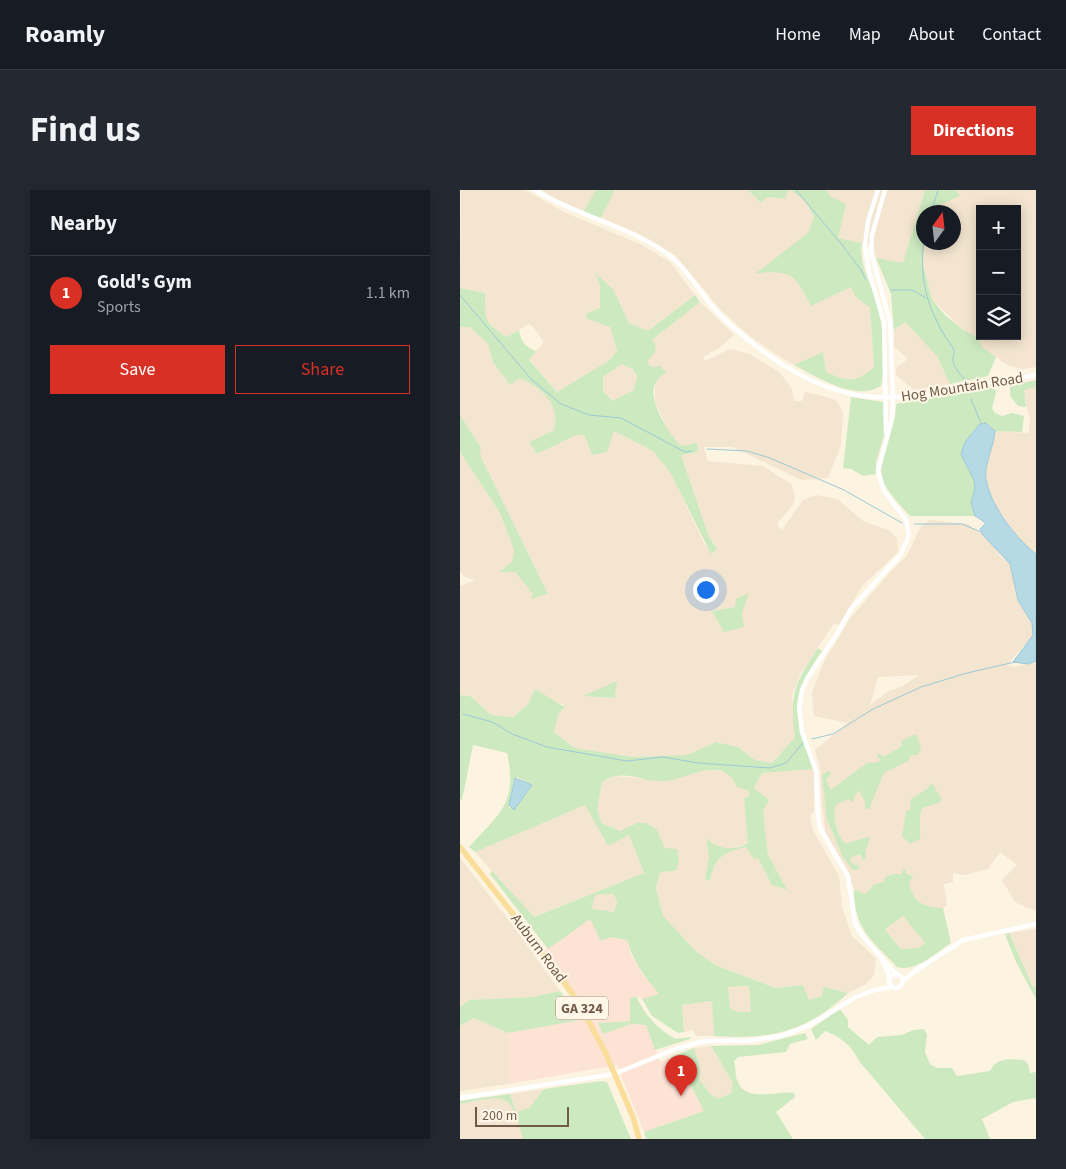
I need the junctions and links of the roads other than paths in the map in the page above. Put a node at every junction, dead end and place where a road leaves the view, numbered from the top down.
1 (535, 190) edge
2 (878, 190) edge
3 (885, 190) edge
4 (1036, 375) edge
5 (886, 397) junction
6 (893, 397) junction
7 (886, 438) junction
8 (460, 847) edge
9 (1036, 924) edge
10 (882, 957) junction
11 (915, 970) junction
12 (899, 975) junction
13 (890, 979) junction
14 (903, 981) junction
15 (892, 987) junction
16 (875, 990) junction
17 (614, 1074) junction
18 (460, 1098) edge
19 (640, 1139) edge

1 - 5 street, Hog Mountain Road
2 - 5 street
3 - 6 street
4 - 6 street, Hog Mountain Road
5 - 6 street, Hog Mountain Road
5 - 7 street
6 - 7 street
7 - 10 street
8 - 17 main road, Auburn Road / GA 324
9 - 11 street
10 - 12 street
10 - 13 street
11 - 12 street
11 - 14 street
12 - 13 street
12 - 14 street
13 - 15 street
13 - 16 street
14 - 15 street
15 - 16 street
16 - 17 street
17 - 18 street
17 - 19 main road, Auburn Road / GA 324

